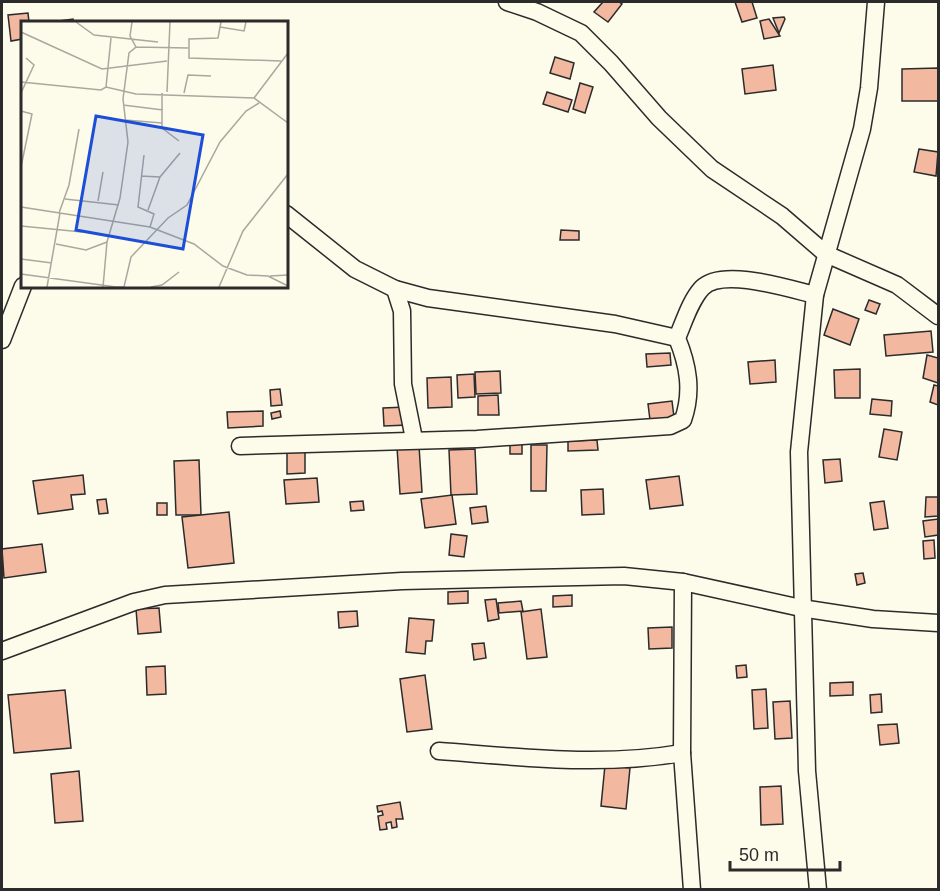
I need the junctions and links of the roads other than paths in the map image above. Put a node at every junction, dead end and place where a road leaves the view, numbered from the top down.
1 (507, 2) edge
2 (876, 2) edge
3 (288, 216) edge
4 (825, 254) junction
5 (21, 288) edge
6 (395, 289) junction
7 (815, 295) junction
8 (939, 316) edge
9 (677, 338) junction
10 (2, 340) edge
11 (414, 439) junction
12 (240, 446) dead end
13 (683, 582) junction
14 (801, 608) junction
15 (939, 623) edge
16 (2, 651) edge
17 (439, 751) dead end
18 (682, 753) junction
19 (692, 890) edge
20 (818, 890) edge

1 - 4 street
2 - 4 street
3 - 6 street
4 - 7 street
4 - 8 street
5 - 10 street
6 - 9 street
6 - 11 street
7 - 9 street
7 - 14 street
9 - 11 street
11 - 12 street
13 - 14 street
13 - 16 street
13 - 18 street
14 - 15 street
14 - 20 street
17 - 18 street
18 - 19 street

